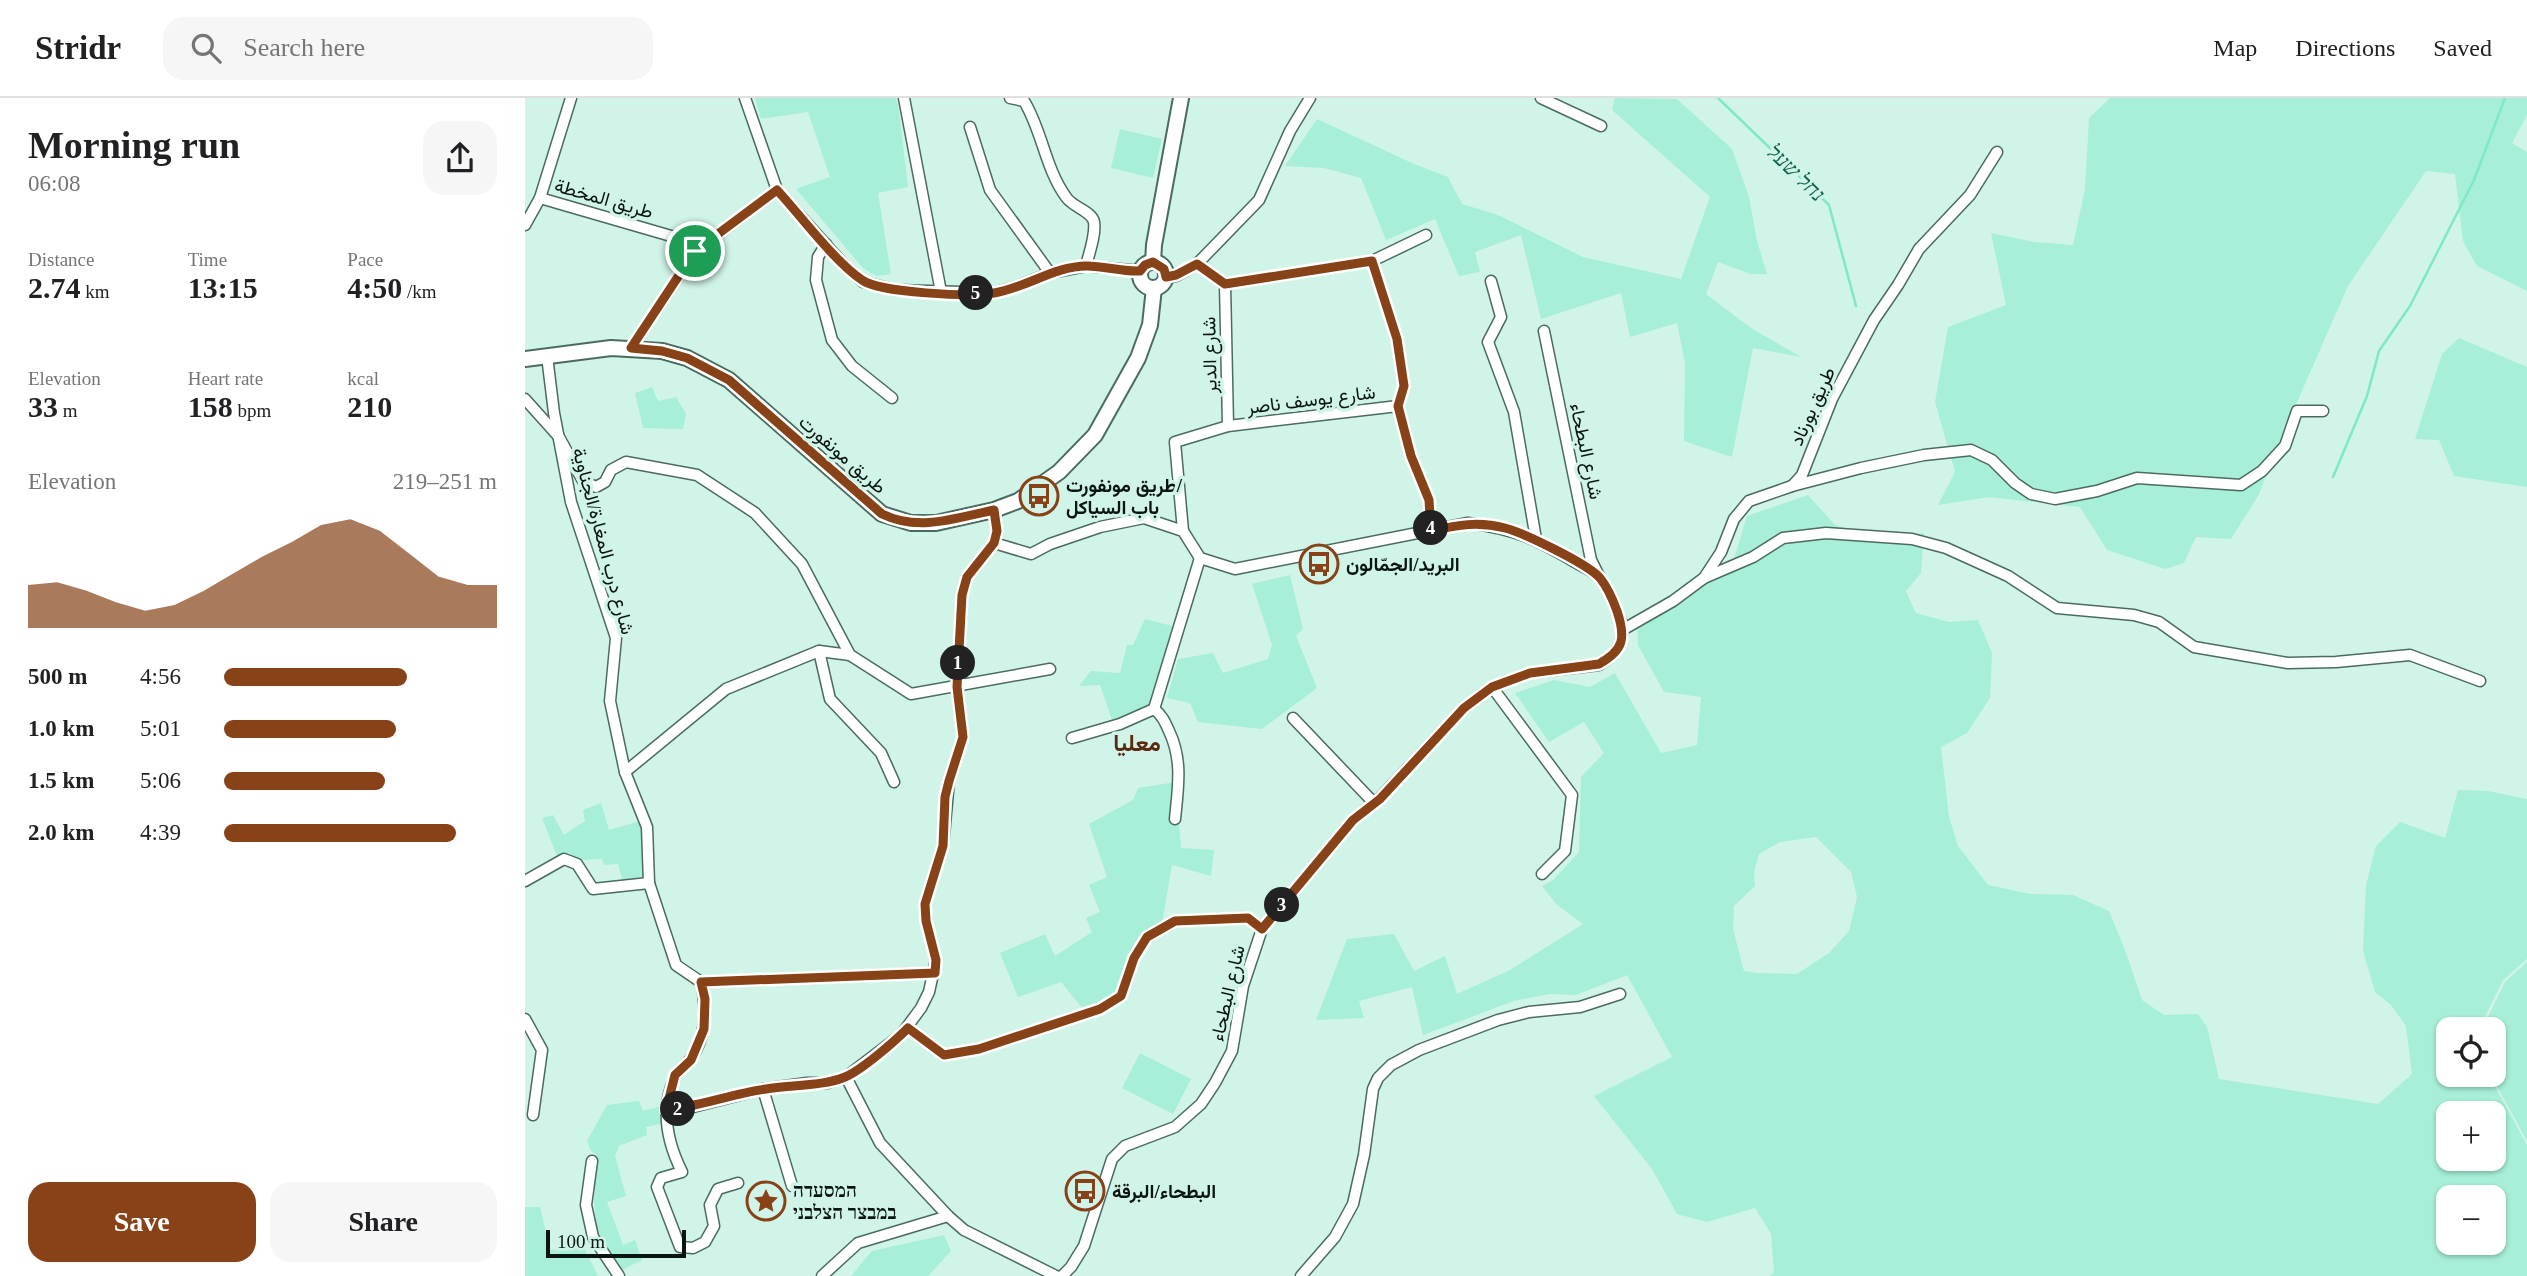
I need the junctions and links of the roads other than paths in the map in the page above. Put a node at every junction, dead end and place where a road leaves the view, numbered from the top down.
1 (571, 98) edge
2 (745, 98) edge
3 (904, 98) edge
4 (1010, 98) edge
5 (1181, 98) edge
6 (1310, 98) edge
7 (1541, 98) edge
8 (970, 127) dead end
9 (1601, 127) dead end
10 (1997, 152) dead end
11 (777, 190) junction
12 (540, 198) junction
13 (527, 220) edge
14 (1426, 235) dead end
15 (826, 244) junction
16 (695, 251) junction
17 (1372, 261) junction
18 (1153, 262) junction
19 (1197, 264) junction
20 (1086, 266) junction
21 (1140, 271) junction
22 (1050, 273) junction
23 (1166, 277) junction
24 (1491, 281) dead end
25 (1225, 284) junction
26 (1154, 288) junction
27 (941, 292) junction
28 (1544, 331) dead end
29 (631, 348) junction
30 (547, 356) junction
31 (525, 359) edge
32 (892, 398) dead end
33 (525, 399) edge
34 (1398, 406) junction
35 (2323, 411) dead end
36 (1228, 426) junction
37 (559, 437) junction
38 (1792, 486) junction
39 (994, 510) junction
40 (1183, 531) junction
41 (1431, 531) junction
42 (1536, 539) junction
43 (994, 543) junction
44 (1200, 558) junction
45 (1599, 576) junction
46 (1704, 578) junction
47 (1623, 629) junction
48 (820, 651) junction
49 (850, 655) junction
50 (1050, 669) dead end
51 (2480, 681) dead end
52 (957, 687) junction
53 (1492, 687) junction
54 (1154, 709) junction
55 (1293, 718) dead end
56 (1072, 738) dead end
57 (625, 772) junction
58 (894, 782) dead end
59 (1374, 803) junction
60 (1175, 819) dead end
61 (1542, 874) dead end
62 (525, 881) edge
63 (649, 883) junction
64 (1262, 929) junction
65 (935, 973) junction
66 (701, 982) junction
67 (1620, 994) dead end
68 (525, 1019) edge
69 (908, 1028) junction
70 (846, 1077) junction
71 (762, 1089) junction
72 (666, 1110) junction
73 (533, 1115) dead end
74 (592, 1161) dead end
75 (739, 1183) dead end
76 (792, 1186) dead end
77 (948, 1216) junction
78 (619, 1276) edge
79 (822, 1276) edge
80 (1059, 1276) edge
81 (1301, 1276) edge

1 - 12 street
2 - 11 street
3 - 27 street
4 - 20 street
5 - 18 main road
6 - 19 street
7 - 9 street
8 - 22 street
10 - 38 street, طريق بورناد
11 - 15 street
11 - 16 street
12 - 13 street
12 - 16 street, طريق المخطة
14 - 17 street
15 - 27 street
15 - 32 street
16 - 29 street
17 - 25 street
17 - 34 street, شارع يوسف ناصر
18 - 21 main road
18 - 23 main road
19 - 23 street
19 - 25 street
20 - 21 street
20 - 22 street
21 - 26 main road
22 - 27 street
23 - 26 main road
24 - 42 street
25 - 36 street, شارع الدير
26 - 39 main road, طريق مونفورت
28 - 45 street, شارع البطحاء
29 - 30 main road, طريق مونفورت
29 - 39 main road, طريق مونفورت
30 - 31 main road, طريق مونفورت
30 - 37 street, شارع درب المغارة/الجناوية
33 - 37 street
34 - 36 street, شارع يوسف ناصر
34 - 41 street, شارع يوسف ناصر
35 - 38 street
36 - 40 street, شارع يوسف ناصر
37 - 49 street
37 - 57 street, شارع درب المغارة/الجناوية
38 - 46 street
39 - 43 street
40 - 43 street
40 - 44 street
41 - 42 street
41 - 44 street
42 - 45 street
43 - 52 street
44 - 54 street
45 - 47 street, شارع البطحاء
46 - 47 street
46 - 51 street
47 - 53 street, شارع البطحاء
48 - 49 street
48 - 57 street
48 - 58 street
49 - 52 street
50 - 52 street
52 - 65 street
53 - 59 street, شارع البطحاء
53 - 61 street
54 - 56 street
54 - 60 street
55 - 59 street
57 - 63 street, شارع درب المغارة/الجناوية
59 - 64 street, شارع البطحاء
62 - 63 street
63 - 66 street, شارع درب المغارة/الجناوية
64 - 69 street
64 - 80 street, شارع البطحاء
65 - 66 street
65 - 69 street
66 - 72 street
67 - 81 street
68 - 73 street
69 - 70 street
70 - 71 street
70 - 77 street
71 - 72 street
71 - 76 street
72 - 75 street
74 - 78 street
77 - 79 street
77 - 80 street

